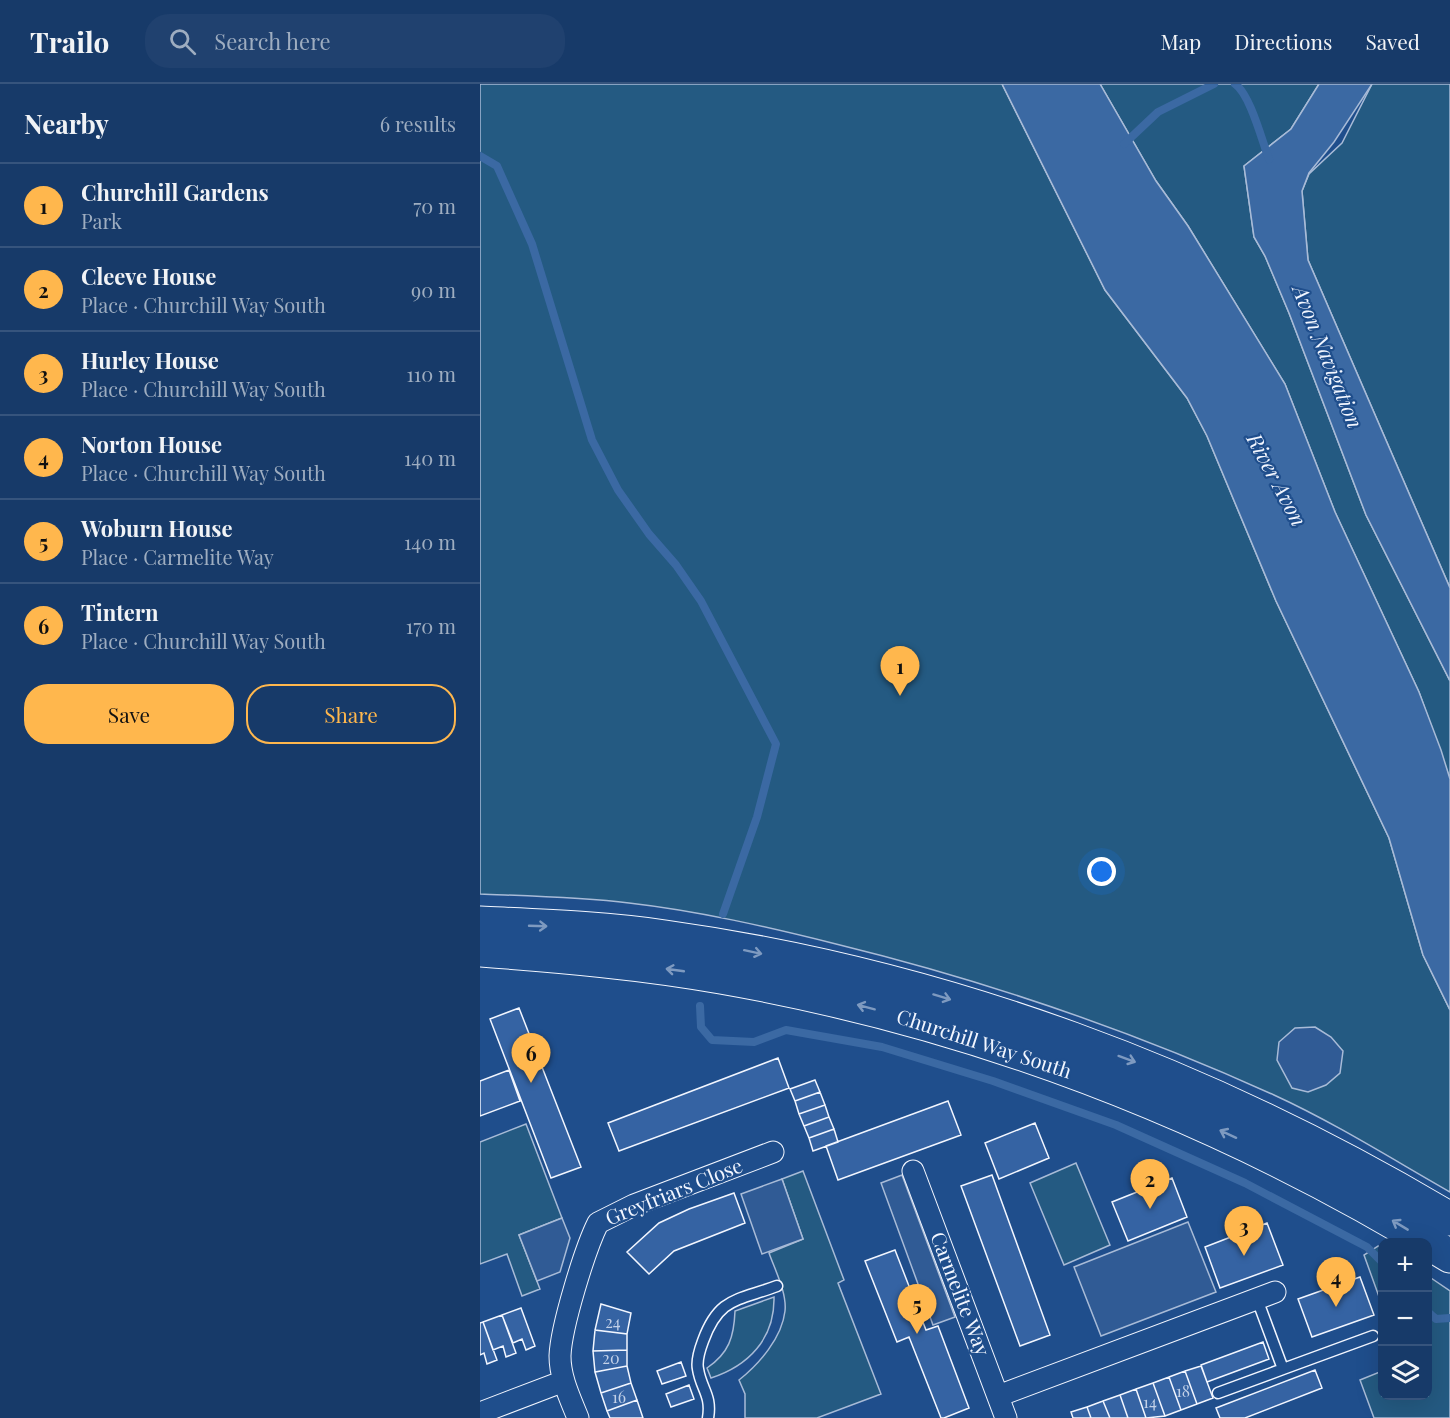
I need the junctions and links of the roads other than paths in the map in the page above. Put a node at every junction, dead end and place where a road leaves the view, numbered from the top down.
1 (480, 923) edge
2 (480, 950) edge
3 (773, 1152) dead end
4 (913, 1171) dead end
5 (1450, 1219) edge
6 (1450, 1256) edge
7 (777, 1286) dead end
8 (1266, 1296) joint
9 (1373, 1336) dead end
10 (1283, 1370) junction
11 (564, 1381) junction
12 (1218, 1394) dead end
13 (998, 1396) junction
14 (480, 1413) edge
15 (578, 1418) edge
16 (708, 1418) edge
17 (1006, 1418) edge

1 -> 5 highway, Churchill Way South
6 -> 2 highway, Churchill Way South
3 - 11 street, Greyfriars Close
4 - 13 street, Carmelite Way
7 - 16 lane
8 - 10 lane
8 - 13 street
9 - 10 lane
10 - 12 lane
11 - 14 street
11 - 15 street, Greyfriars Close
13 - 17 street, Carmelite Way

